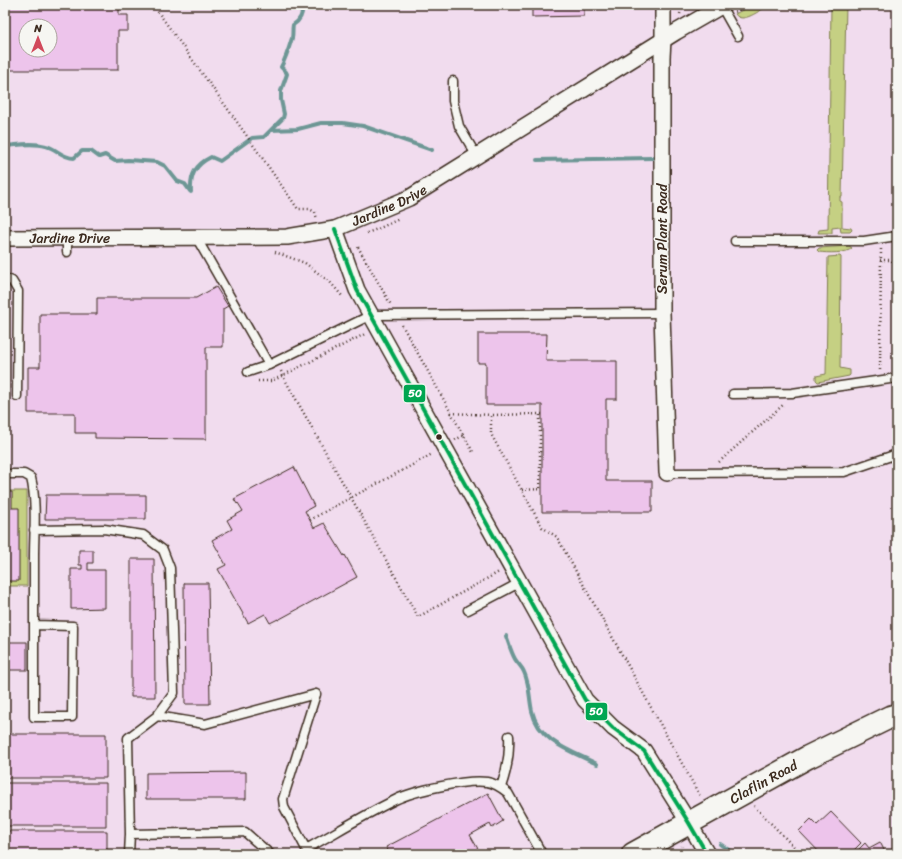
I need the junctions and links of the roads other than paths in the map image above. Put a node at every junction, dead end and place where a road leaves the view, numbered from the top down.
1 (663, 5) edge
2 (723, 9) edge
3 (738, 36) dead end
4 (663, 40) junction
5 (453, 81) dead end
6 (476, 155) junction
7 (338, 234) junction
8 (897, 236) edge
9 (196, 237) junction
10 (5, 238) edge
11 (735, 241) dead end
12 (5, 278) edge
13 (662, 313) junction
14 (371, 315) junction
15 (268, 365) junction
16 (248, 372) dead end
17 (897, 378) edge
18 (733, 394) dead end
19 (17, 396) dead end
20 (897, 454) edge
21 (666, 473) joint
22 (5, 474) edge
23 (34, 530) junction
24 (521, 582) junction
25 (468, 610) dead end
26 (34, 625) junction
27 (897, 715) edge
28 (156, 716) junction
29 (509, 736) dead end
30 (501, 787) junction
31 (689, 823) junction
32 (130, 834) junction
33 (129, 854) edge
34 (270, 854) edge
35 (542, 854) edge
36 (633, 854) edge
37 (706, 854) edge

1 - 4 street, Serum Plant Road
2 - 3 lane
2 - 4 street, Jardine Drive
4 - 6 street, Jardine Drive
4 - 13 street, Serum Plant Road
5 - 6 lane
6 - 7 street, Jardine Drive
7 - 9 street, Jardine Drive
7 - 14 street
8 - 11 lane
9 - 10 street, Jardine Drive
9 - 15 lane
12 - 19 lane
13 - 14 lane
13 - 21 street, Serum Plant Road
14 - 15 lane
14 - 24 street
15 - 16 lane
17 - 18 lane
20 - 21 lane
22 - 23 lane
23 - 26 lane
23 - 28 lane
24 - 25 lane
24 - 31 street
26 - 26 lane
27 - 31 street, Claflin Road
28 - 30 lane
28 - 32 lane
29 - 30 lane
30 - 35 lane
31 - 36 street, Claflin Road
31 - 37 street
32 - 33 lane
32 - 34 lane

